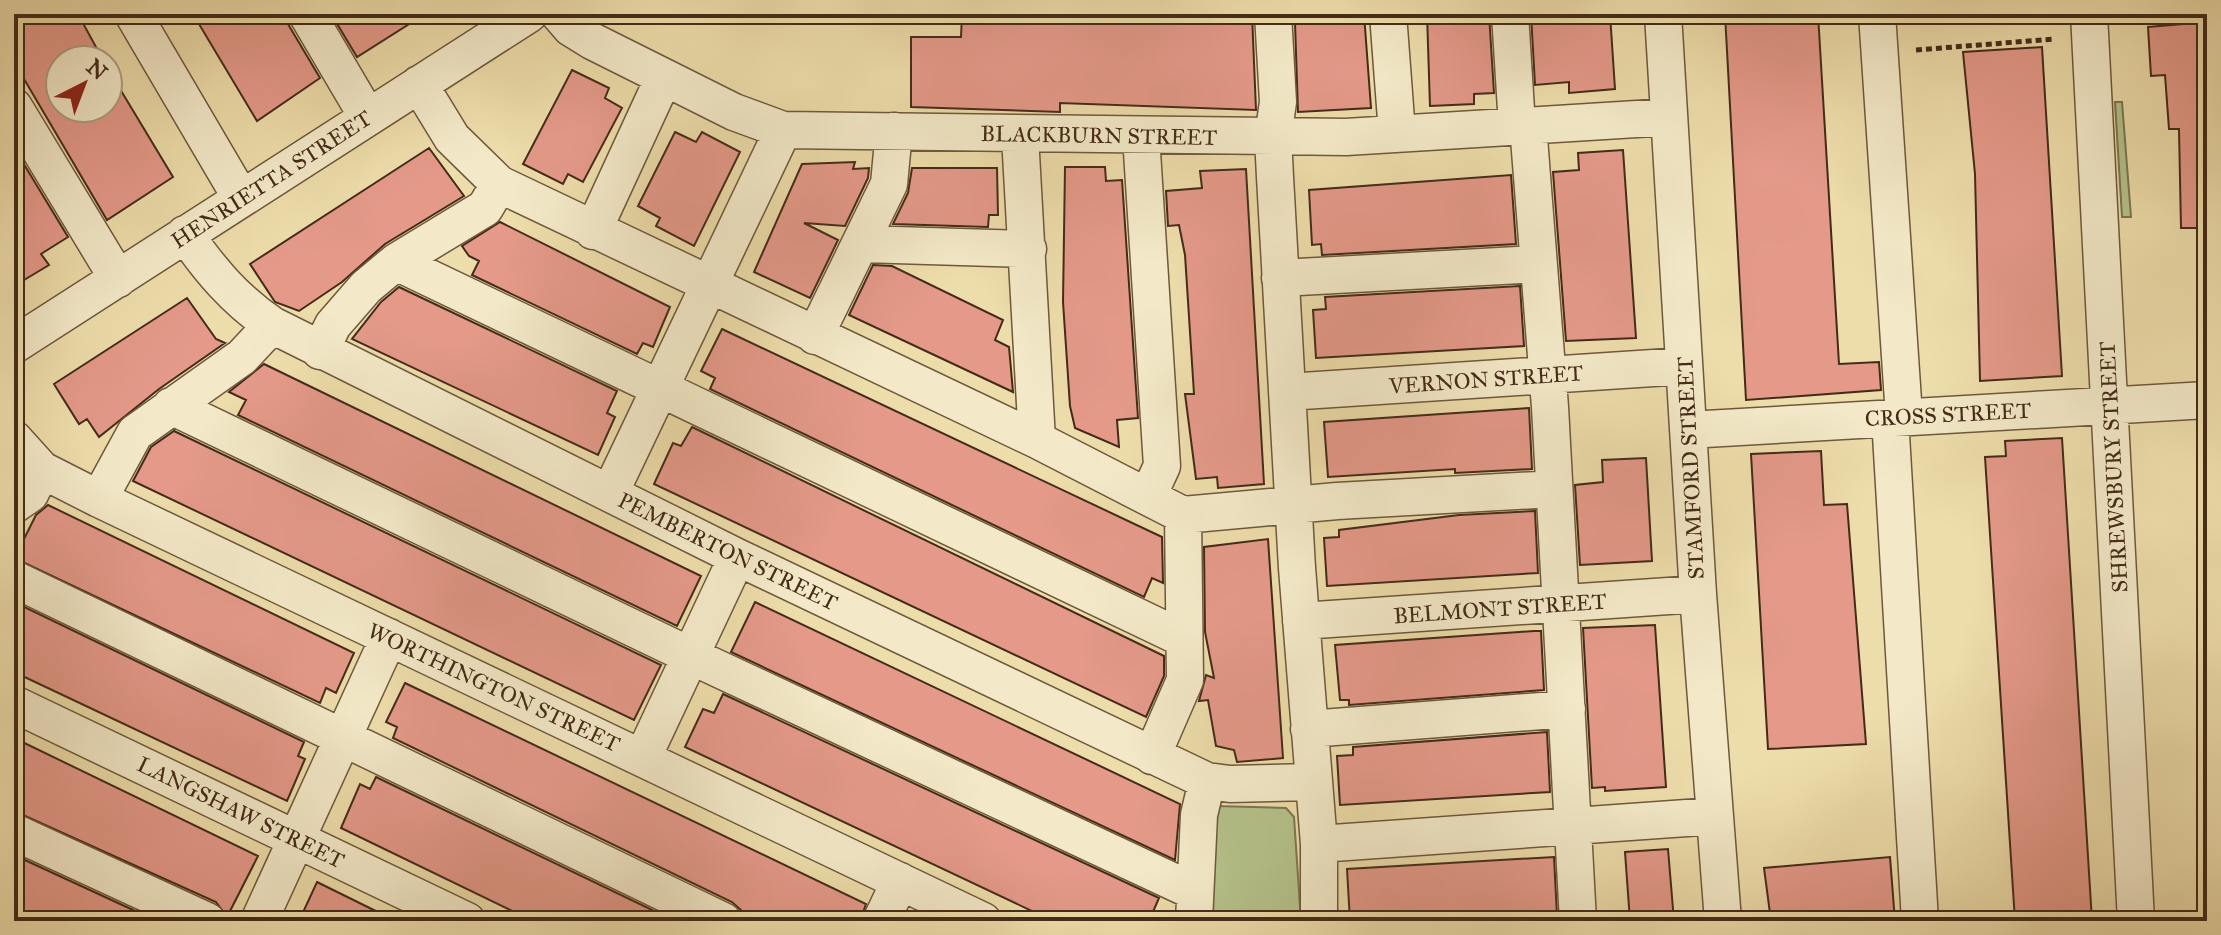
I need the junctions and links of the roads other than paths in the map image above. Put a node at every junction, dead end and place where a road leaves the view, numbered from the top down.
1 (133, 14) edge
2 (307, 14) edge
3 (529, 14) edge
4 (559, 14) edge
5 (1273, 14) edge
6 (1388, 14) edge
7 (1510, 14) edge
8 (1663, 14) edge
9 (1877, 14) edge
10 (491, 24) edge
11 (2089, 26) edge
12 (664, 77) junction
13 (419, 84) junction
14 (14, 107) edge
15 (367, 116) junction
16 (1669, 117) junction
17 (1522, 125) junction
18 (783, 130) junction
19 (894, 131) junction
20 (1397, 133) junction
21 (1020, 136) junction
22 (1141, 136) junction
23 (1273, 137) junction
24 (499, 184) junction
25 (241, 198) junction
26 (593, 231) junction
27 (185, 234) junction
28 (862, 244) junction
29 (1028, 249) junction
30 (396, 262) junction
31 (1538, 264) junction
32 (1280, 278) junction
33 (118, 279) junction
34 (708, 285) junction
35 (272, 325) junction
36 (815, 336) junction
37 (14, 345) edge
38 (320, 351) junction
39 (1684, 366) junction
40 (1548, 375) junction
41 (661, 389) junction
42 (1287, 392) junction
43 (2207, 400) edge
44 (2110, 405) junction
45 (171, 406) junction
46 (1897, 417) junction
47 (1688, 430) junction
48 (14, 439) edge
49 (1037, 440) junction
50 (42, 470) junction
51 (1132, 488) junction
52 (1293, 489) junction
53 (1554, 489) junction
54 (610, 493) junction
55 (99, 499) junction
56 (14, 505) edge
57 (1183, 515) junction
58 (737, 557) junction
59 (14, 579) edge
60 (1698, 594) junction
61 (1561, 603) junction
62 (1301, 621) junction
63 (389, 637) junction
64 (1182, 638) junction
65 (691, 656) junction
66 (14, 704) edge
67 (1567, 709) junction
68 (1309, 729) junction
69 (344, 740) junction
70 (1152, 756) junction
71 (643, 757) junction
72 (1207, 781) junction
73 (1312, 782) junction
74 (1715, 816) junction
75 (1573, 824) junction
76 (14, 832) edge
77 (296, 839) junction
78 (1319, 844) junction
79 (900, 881) junction
80 (1320, 905) edge
81 (1194, 906) edge
82 (207, 921) edge
83 (259, 921) edge
84 (467, 921) edge
85 (723, 921) edge
86 (881, 921) edge
87 (983, 921) edge
88 (1578, 921) edge
89 (1723, 921) edge
90 (1920, 921) edge
91 (2136, 921) edge

1 - 25 street
2 - 15 street
3 - 10 street, HENRIETTA STREET
4 - 12 street, BLACKBURN STREET
5 - 23 street
6 - 20 street
7 - 17 street
8 - 16 street, STAMFORD STREET
9 - 46 street
10 - 13 street, HENRIETTA STREET
11 - 44 street, SHREWSBURY STREET
12 - 18 street, BLACKBURN STREET
12 - 26 street
13 - 15 street, HENRIETTA STREET
13 - 24 street
14 - 33 street
15 - 25 street, HENRIETTA STREET
16 - 17 street, BLACKBURN STREET
16 - 39 street, STAMFORD STREET
17 - 20 street, BLACKBURN STREET
17 - 31 street
18 - 19 street, BLACKBURN STREET
18 - 34 street
19 - 21 street, BLACKBURN STREET
19 - 28 street
20 - 23 street, BLACKBURN STREET
21 - 22 street, BLACKBURN STREET
21 - 29 street
22 - 23 street, BLACKBURN STREET
22 - 51 street
23 - 32 street
24 - 26 street
24 - 30 street
25 - 27 street, HENRIETTA STREET
26 - 34 street
27 - 33 street, HENRIETTA STREET
27 - 35 street, PEMBERTON STREET
28 - 29 street
28 - 36 street
29 - 49 street
30 - 38 street
30 - 41 street
31 - 32 street
31 - 40 street
32 - 42 street
33 - 37 street, HENRIETTA STREET
34 - 36 street
34 - 41 street
35 - 38 street, PEMBERTON STREET
35 - 45 street
36 - 49 street
38 - 54 street, PEMBERTON STREET
39 - 40 street, VERNON STREET
39 - 47 street, STAMFORD STREET
40 - 42 street, VERNON STREET
40 - 53 street
41 - 54 street
41 - 64 street
42 - 52 street
43 - 44 street, CROSS STREET
44 - 46 street, CROSS STREET
44 - 91 street, SHREWSBURY STREET
45 - 55 street
45 - 65 street
46 - 47 street, CROSS STREET
46 - 90 street
47 - 60 street, STAMFORD STREET
48 - 50 street, WORTHINGTON STREET
49 - 51 street
50 - 55 street, WORTHINGTON STREET
50 - 56 street
51 - 57 street
52 - 53 street
52 - 57 street
52 - 62 street
53 - 61 street
54 - 58 street, PEMBERTON STREET
55 - 63 street, WORTHINGTON STREET
57 - 64 street
58 - 65 street
58 - 70 street, PEMBERTON STREET
59 - 69 street
60 - 61 street, BELMONT STREET
60 - 74 street, STAMFORD STREET
61 - 62 street, BELMONT STREET
61 - 67 street
62 - 68 street
63 - 69 street
63 - 71 street, WORTHINGTON STREET
64 - 70 street
65 - 71 street
65 - 81 street
66 - 77 street, LANGSHAW STREET
67 - 68 street
67 - 75 street
68 - 73 street
69 - 77 street
69 - 85 street
70 - 72 street, PEMBERTON STREET
71 - 79 street, WORTHINGTON STREET
72 - 73 street, PEMBERTON STREET
72 - 81 street
73 - 78 street
74 - 75 street
74 - 89 street, STAMFORD STREET
75 - 78 street
75 - 88 street
76 - 82 street
77 - 83 street
77 - 84 street, LANGSHAW STREET
78 - 80 street
79 - 86 street
79 - 87 street, WORTHINGTON STREET

